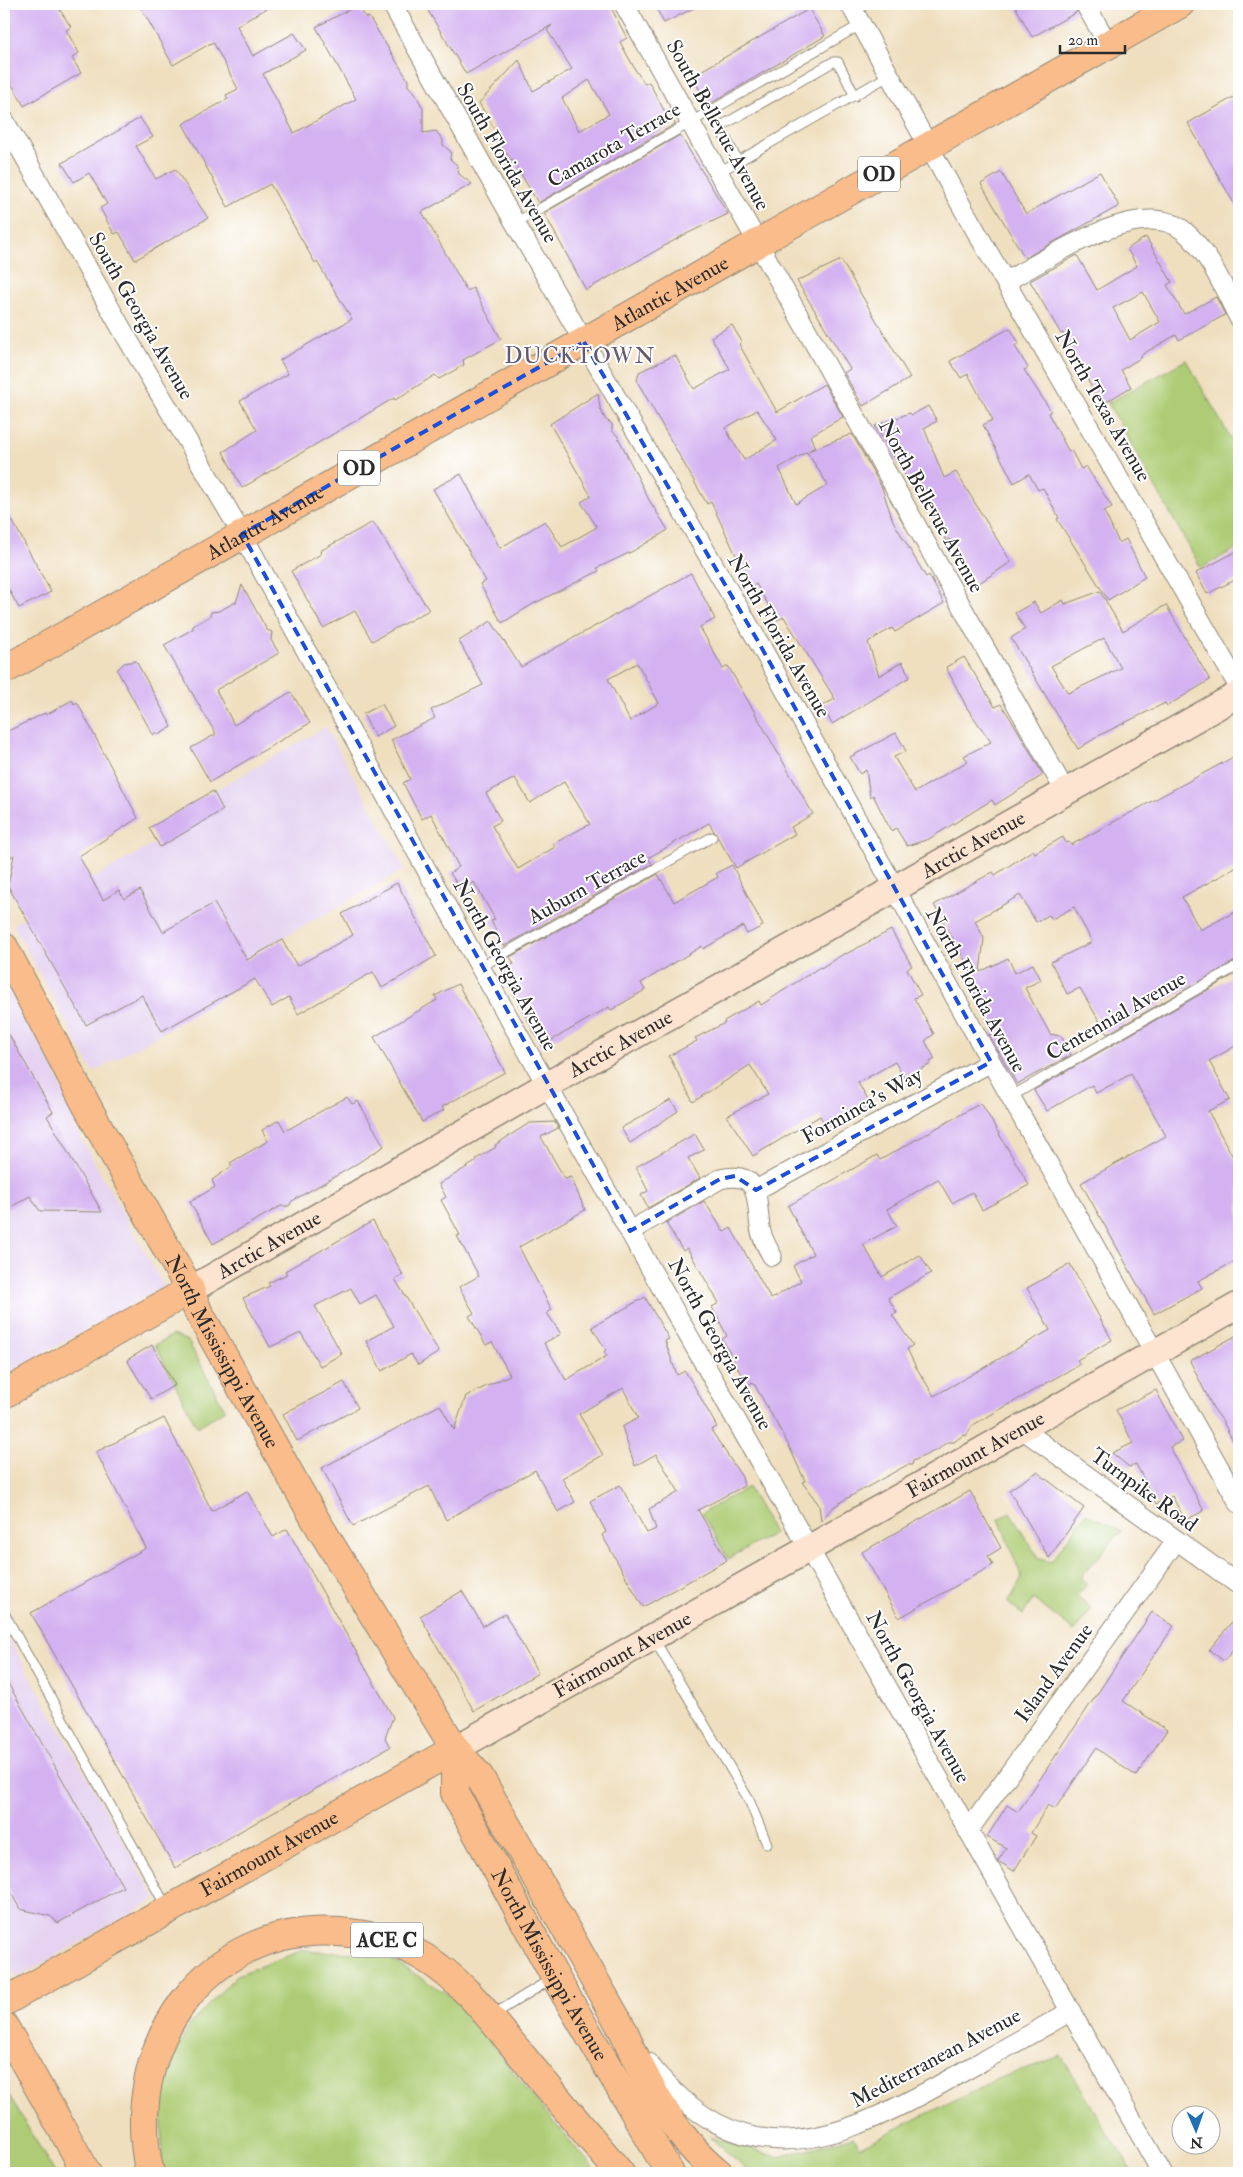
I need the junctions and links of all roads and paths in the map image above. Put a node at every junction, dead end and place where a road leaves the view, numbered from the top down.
1 (392, 4) edge
2 (624, 4) edge
3 (850, 4) edge
4 (1085, 4) edge
5 (1180, 4) edge
6 (862, 24) junction
7 (1108, 44) junction
8 (890, 75) junction
9 (855, 96) junction
10 (4, 120) edge
11 (690, 121) junction
12 (930, 146) junction
13 (738, 161) junction
14 (719, 172) junction
15 (515, 223) junction
16 (758, 242) junction
17 (1006, 281) junction
18 (1239, 318) edge
19 (584, 342) junction
20 (242, 534) junction
21 (4, 670) edge
22 (1239, 687) edge
23 (1239, 694) edge
24 (1066, 791) junction
25 (712, 837) dead end
26 (894, 888) junction
27 (4, 947) edge
28 (1239, 965) edge
29 (480, 967) junction
30 (991, 1062) junction
31 (547, 1085) junction
32 (1010, 1097) junction
33 (756, 1190) junction
34 (630, 1231) junction
35 (772, 1256) dead end
36 (190, 1290) junction
37 (1239, 1305) edge
38 (1154, 1354) junction
39 (4, 1394) edge
40 (1022, 1430) junction
41 (1239, 1504) edge
42 (1176, 1541) junction
43 (809, 1549) junction
44 (1239, 1586) edge
45 (4, 1613) edge
46 (653, 1638) junction
47 (455, 1749) junction
48 (968, 1832) junction
49 (768, 1844) dead end
50 (169, 1910) junction
51 (555, 1977) junction
52 (4, 2002) edge
53 (1071, 2012) junction
54 (490, 2017) junction
55 (4, 2026) edge
56 (624, 2032) junction
57 (87, 2173) edge
58 (150, 2173) edge
59 (620, 2173) edge
60 (670, 2173) edge
61 (719, 2173) edge
62 (1162, 2173) edge

1 - 15 street, South Florida Avenue
2 - 11 street, South Bellevue Avenue
3 - 6 street, North Texas Avenue
4 - 7 street
5 - 7 main road, Atlantic Avenue / OD
6 - 8 street, North Texas Avenue
6 - 11 lane, Camarota Terrace
7 - 12 main road, Atlantic Avenue / OD
8 - 9 lane
8 - 12 street, North Texas Avenue
9 - 13 lane
9 - 13 lane
10 - 20 street, South Georgia Avenue
11 - 14 street, South Bellevue Avenue
11 - 15 lane, Camarota Terrace
12 - 16 main road, Atlantic Avenue / OD
12 - 17 street, North Texas Avenue
13 - 14 lane
14 - 16 street, South Bellevue Avenue
15 - 19 street, South Florida Avenue
16 - 19 main road, Atlantic Avenue / OD
16 - 24 street, North Bellevue Avenue
17 - 18 street
17 - 22 street, North Texas Avenue
19 - 20 main road, Atlantic Avenue / OD
19 - 26 street, North Florida Avenue
20 - 21 main road, Atlantic Avenue / OD
20 - 29 street, North Georgia Avenue
23 - 24 street, Arctic Avenue
24 - 26 street, Arctic Avenue
25 - 29 lane, Auburn Terrace
26 - 30 street, North Florida Avenue
26 - 31 street, Arctic Avenue
27 - 36 main road, North Mississippi Avenue
28 - 32 lane, Centennial Avenue
29 - 31 street, North Georgia Avenue
30 - 32 street, North Florida Avenue
30 - 33 street, Forminca's Way
31 - 34 street, North Georgia Avenue
31 - 36 street, Arctic Avenue
32 - 38 street, North Florida Avenue
33 - 34 street
33 - 35 street
34 - 43 street, North Georgia Avenue
36 - 39 main road, Arctic Avenue
36 - 47 main road, North Mississippi Avenue
37 - 38 street, Fairmount Avenue
38 - 40 street, Fairmount Avenue
38 - 41 street, North Florida Avenue
40 - 42 street, Turnpike Road
40 - 43 street, Fairmount Avenue
42 - 44 street, Turnpike Road
42 - 48 street, Island Avenue
43 - 46 street, Fairmount Avenue
43 - 48 street, North Georgia Avenue
45 - 50 lane
46 - 47 street, Fairmount Avenue
46 - 49 lane
47 - 50 main road, Fairmount Avenue
47 - 51 main road, North Mississippi Avenue
47 - 56 main road, North Mississippi Avenue
48 - 53 street, North Georgia Avenue
50 - 52 main road, Fairmount Avenue
51 - 54 lane
51 - 60 main road, North Mississippi Avenue
53 - 56 street, Mediterranean Avenue
53 - 62 street, North Georgia Avenue
54 - 58 main road, ACE C
54 - 59 main road, ACE C
55 - 57 main road
56 - 61 main road, North Mississippi Avenue

